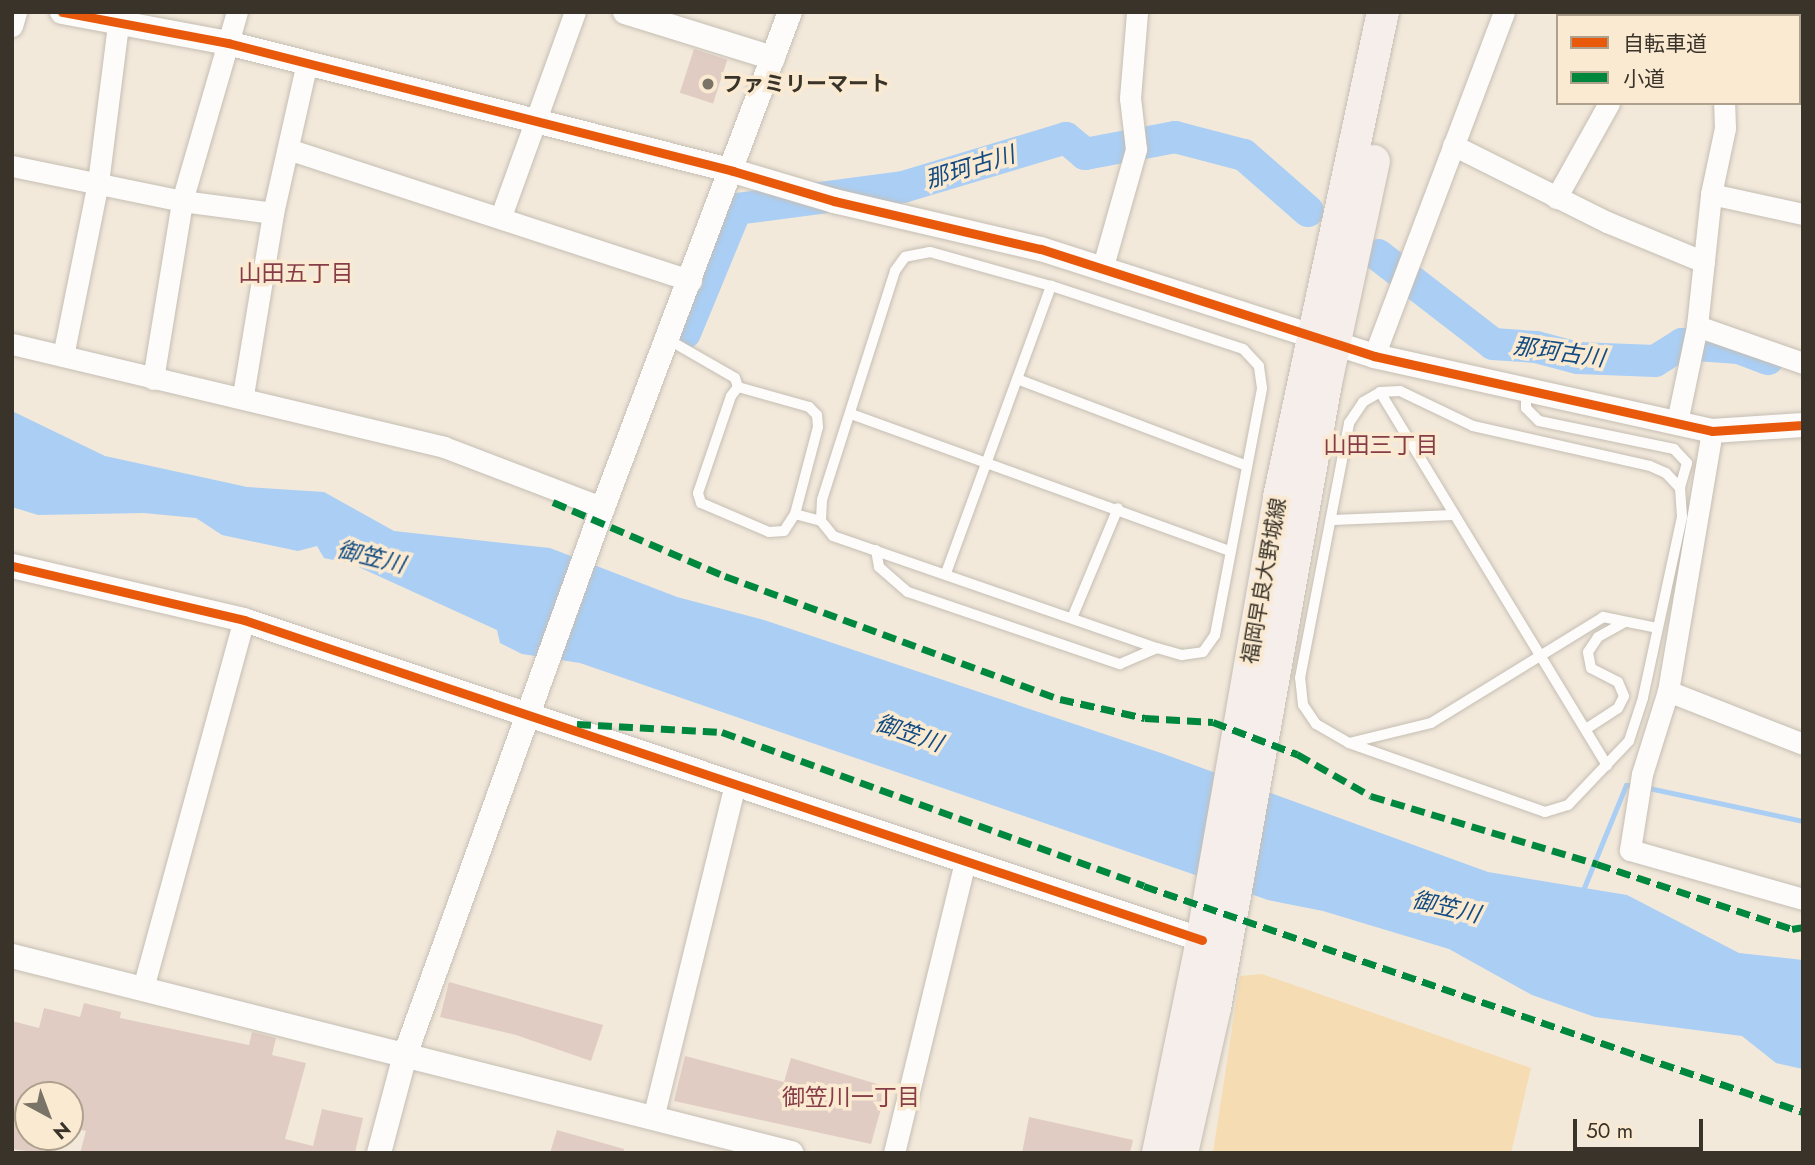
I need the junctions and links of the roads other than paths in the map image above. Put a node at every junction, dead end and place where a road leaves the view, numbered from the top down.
1 (16, 12) edge
2 (62, 12) edge
3 (237, 12) edge
4 (575, 12) edge
5 (625, 12) edge
6 (790, 12) edge
7 (1138, 12) edge
8 (1383, 12) edge
9 (1406, 12) edge
10 (1504, 12) edge
11 (118, 24) junction
12 (12, 26) edge
13 (228, 43) junction
14 (773, 58) junction
15 (307, 62) junction
16 (1608, 105) edge
17 (1724, 105) edge
18 (536, 122) junction
19 (1453, 145) junction
20 (290, 150) junction
21 (12, 166) edge
22 (733, 171) junction
23 (98, 183) junction
24 (1711, 194) junction
25 (1556, 198) junction
26 (182, 201) junction
27 (273, 213) junction
28 (1803, 215) edge
29 (501, 216) junction
30 (1704, 262) junction
31 (1102, 266) junction
32 (691, 281) junction
33 (1051, 286) junction
34 (1697, 326) junction
35 (669, 340) junction
36 (1324, 342) junction
37 (12, 344) edge
38 (63, 356) junction
39 (1374, 356) junction
40 (1803, 363) edge
41 (153, 379) junction
42 (1017, 379) junction
43 (738, 387) junction
44 (1526, 388) junction
45 (1380, 392) junction
46 (243, 395) junction
47 (851, 414) junction
48 (1677, 422) junction
49 (1803, 425) edge
50 (1712, 431) junction
51 (987, 463) junction
52 (1247, 466) junction
53 (1680, 488) junction
54 (1118, 508) junction
55 (602, 513) junction
56 (794, 514) junction
57 (1453, 515) junction
58 (1333, 520) junction
59 (821, 521) junction
60 (876, 550) junction
61 (1230, 551) junction
62 (12, 566) edge
63 (946, 573) junction
64 (1072, 618) junction
65 (244, 620) junction
66 (1625, 622) junction
67 (1657, 628) junction
68 (1157, 648) junction
69 (1539, 654) junction
70 (1668, 691) junction
71 (532, 709) junction
72 (1251, 725) junction
73 (1586, 729) junction
74 (1349, 743) junction
75 (1803, 744) edge
76 (1607, 765) junction
77 (735, 784) junction
78 (965, 861) junction
79 (1803, 899) edge
80 (1202, 940) junction
81 (12, 956) edge
82 (143, 988) junction
83 (1201, 1007) junction
84 (405, 1055) junction
85 (653, 1118) junction
86 (779, 1151) edge
87 (379, 1153) edge
88 (894, 1153) edge
89 (1158, 1153) edge
90 (1182, 1153) edge

1 - 12 street
2 - 11 street
3 - 13 street
4 - 18 street
5 - 14 street
6 - 14 street
7 - 31 street
8 - 36 main road, 福岡早良大野城線
9 - 36 main road, 福岡早良大野城線
10 - 19 street
11 - 13 street
11 - 23 street
13 - 15 street
13 - 26 street
14 - 22 street
15 - 18 street
15 - 20 street
16 - 25 street
17 - 24 street
18 - 22 street
18 - 29 street
19 - 25 street
19 - 39 street
20 - 27 street
20 - 29 street
21 - 23 street
22 - 31 street
22 - 32 street
23 - 26 street
23 - 38 street
24 - 28 street
24 - 30 street
25 - 30 street
26 - 27 street
26 - 41 street
27 - 46 street
29 - 32 street
30 - 34 street
31 - 36 street
32 - 35 street
33 - 42 lane
33 - 47 lane
33 - 52 lane
34 - 40 street
34 - 48 street
35 - 43 lane
35 - 55 street
36 - 39 street
36 - 72 main road, 福岡早良大野城線
37 - 38 street
38 - 41 street
39 - 44 street
41 - 46 street
42 - 51 lane
42 - 52 lane
43 - 56 lane
43 - 56 lane
44 - 48 street
44 - 53 lane
45 - 53 lane
45 - 57 lane
45 - 58 lane
46 - 55 street
47 - 51 lane
47 - 59 lane
48 - 50 street
49 - 50 street
50 - 70 street
51 - 54 lane
51 - 63 lane
52 - 61 lane
53 - 67 lane
54 - 61 lane
54 - 64 lane
55 - 71 street
56 - 59 lane
57 - 58 lane
57 - 69 lane
58 - 74 lane
59 - 60 lane
60 - 63 lane
60 - 68 lane
61 - 68 lane
62 - 65 street
63 - 64 lane
64 - 68 lane
65 - 71 street
65 - 82 street
66 - 67 lane
66 - 69 lane
66 - 73 lane
67 - 76 lane
69 - 73 lane
69 - 74 lane
70 - 75 street
70 - 79 street
71 - 77 street
71 - 84 street
72 - 80 main road, 福岡早良大野城線
72 - 83 main road, 福岡早良大野城線
73 - 76 lane
74 - 76 lane
77 - 78 street
77 - 85 street
78 - 80 street
78 - 88 street
80 - 83 main road, 福岡早良大野城線
81 - 82 street
82 - 84 street
83 - 89 main road, 福岡早良大野城線
83 - 90 main road, 福岡早良大野城線
84 - 85 street
84 - 87 street
85 - 86 street

